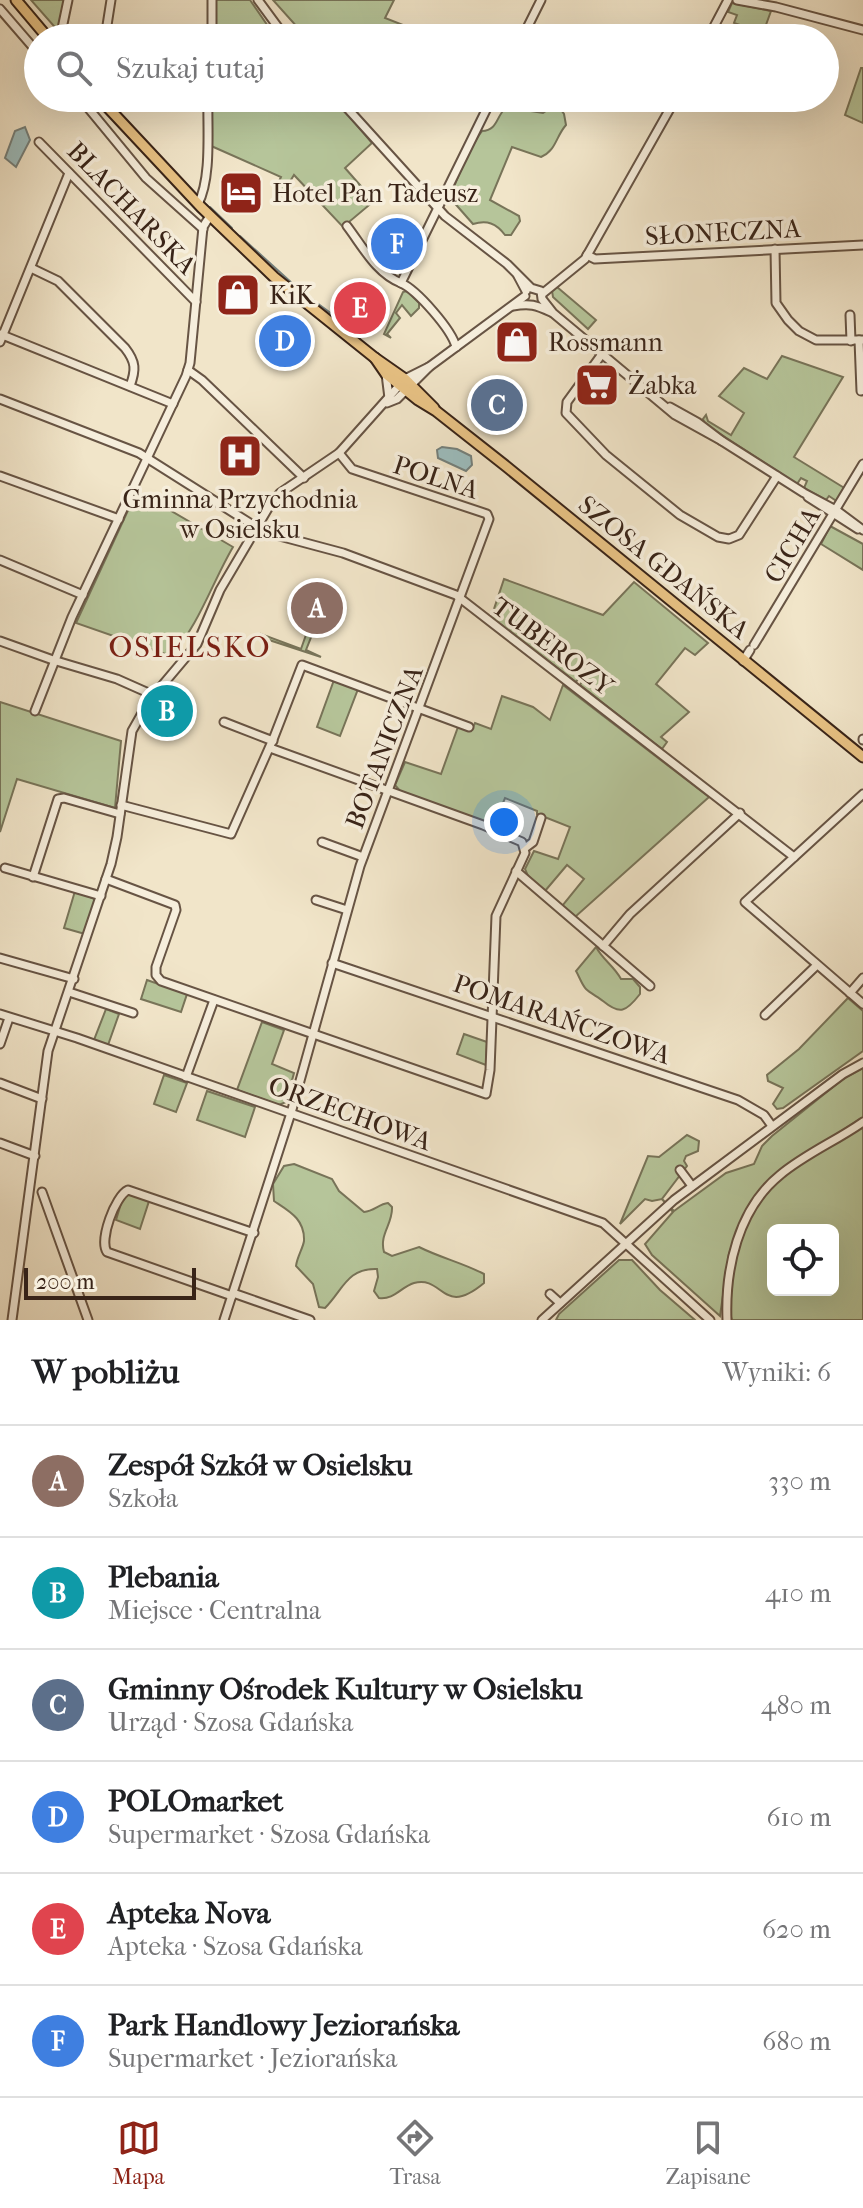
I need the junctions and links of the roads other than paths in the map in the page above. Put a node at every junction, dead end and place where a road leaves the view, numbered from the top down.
1 (16, 0) edge
2 (68, 0) edge
3 (111, 0) edge
4 (212, 0) edge
5 (258, 0) edge
6 (541, 0) edge
7 (728, 0) edge
8 (737, 0) edge
9 (776, 3) edge
10 (0, 9) edge
11 (36, 24) edge
12 (63, 24) edge
13 (107, 24) edge
14 (212, 24) edge
15 (276, 24) edge
16 (529, 24) edge
17 (715, 24) edge
18 (863, 30) edge
19 (24, 37) edge
20 (92, 112) edge
21 (112, 112) edge
22 (207, 112) edge
23 (351, 112) edge
24 (485, 112) edge
25 (668, 112) edge
26 (39, 142) dead end
27 (69, 173) junction
28 (198, 204) junction
29 (437, 208) junction
30 (210, 216) junction
31 (347, 226) dead end
32 (203, 229) junction
33 (863, 245) edge
34 (775, 249) junction
35 (587, 255) junction
36 (31, 268) junction
37 (401, 283) junction
38 (534, 295) junction
39 (196, 302) junction
40 (850, 315) dead end
41 (1, 337) edge
42 (858, 340) edge
43 (456, 347) junction
44 (602, 354) junction
45 (375, 358) junction
46 (188, 370) junction
47 (386, 374) junction
48 (406, 385) junction
49 (130, 386) junction
50 (861, 391) dead end
51 (0, 399) edge
52 (387, 401) junction
53 (173, 404) junction
54 (339, 453) junction
55 (147, 459) junction
56 (863, 464) edge
57 (0, 476) edge
58 (777, 476) junction
59 (304, 478) junction
60 (834, 513) junction
61 (119, 519) junction
62 (257, 527) junction
63 (863, 531) edge
64 (0, 560) edge
65 (83, 595) junction
66 (461, 599) junction
67 (0, 641) edge
68 (53, 660) junction
69 (743, 661) junction
70 (153, 695) junction
71 (420, 709) junction
72 (35, 711) dead end
73 (224, 722) dead end
74 (469, 727) dead end
75 (271, 744) junction
76 (863, 757) edge
77 (389, 790) junction
78 (863, 794) edge
79 (120, 810) junction
80 (740, 813) junction
81 (541, 818) dead end
82 (322, 842) dead end
83 (523, 845) junction
84 (363, 857) junction
85 (794, 857) junction
86 (5, 868) dead end
87 (516, 871) junction
88 (33, 877) junction
89 (106, 879) junction
90 (101, 896) junction
91 (316, 900) dead end
92 (347, 910) junction
93 (603, 946) junction
94 (0, 958) edge
95 (332, 963) junction
96 (817, 965) junction
97 (863, 978) edge
98 (74, 979) junction
99 (650, 986) dead end
100 (69, 992) junction
101 (850, 993) junction
102 (214, 1000) junction
103 (863, 1004) edge
104 (133, 1013) dead end
105 (0, 1014) edge
106 (765, 1015) dead end
107 (492, 1016) junction
108 (9, 1018) junction
109 (54, 1032) junction
110 (311, 1034) junction
111 (0, 1044) edge
112 (863, 1063) edge
113 (186, 1077) junction
114 (0, 1083) edge
115 (42, 1099) junction
116 (291, 1113) junction
117 (863, 1122) edge
118 (772, 1126) junction
119 (0, 1143) edge
120 (35, 1156) junction
121 (680, 1170) dead end
122 (692, 1186) junction
123 (42, 1192) dead end
124 (254, 1233) junction
125 (626, 1244) junction
126 (233, 1294) junction
127 (550, 1294) dead end
128 (560, 1303) junction
129 (12, 1320) edge
130 (88, 1320) edge
131 (224, 1320) edge
132 (310, 1320) edge
133 (542, 1320) edge
134 (710, 1320) edge
135 (727, 1320) edge

1 - 11 main road
2 - 12 street
3 - 13 street
4 - 14 street
5 - 15 street
6 - 16 street
7 - 17 street
8 - 9 street
9 - 18 street
10 - 19 street
20 - 32 street
21 - 28 main road, SZOSA GDAŃSKA
22 - 28 street
23 - 29 street
24 - 29 street
25 - 35 street
26 - 27 street, BLACHARSKA
27 - 36 street
27 - 39 street, BLACHARSKA
28 - 30 main road, SZOSA GDAŃSKA
29 - 37 street
29 - 38 street
30 - 32 street
30 - 45 main road, SZOSA GDAŃSKA
31 - 37 street
32 - 39 street
33 - 34 street, SŁONECZNA
34 - 35 street, SŁONECZNA
34 - 42 street
35 - 38 street
36 - 41 street
36 - 49 street
37 - 43 street
38 - 43 street
38 - 44 street
39 - 46 street
40 - 42 street
41 - 49 street
42 - 50 street
43 - 48 street
44 - 58 street
44 - 58 street
45 - 47 main road, SZOSA GDAŃSKA
45 - 48 main road, SZOSA GDAŃSKA
46 - 53 street
46 - 59 street
47 - 48 main road, SZOSA GDAŃSKA
47 - 52 street
48 - 52 street
48 - 69 main road, SZOSA GDAŃSKA
49 - 53 street
51 - 55 street, TUBEROZY
52 - 54 street
53 - 55 street
54 - 59 street
54 - 66 street, POLNA
55 - 61 street
55 - 62 street, TUBEROZY
56 - 60 street, CICHA
57 - 61 street
58 - 60 street
59 - 62 street
60 - 63 street
60 - 69 street, CICHA
61 - 65 street
62 - 66 street, TUBEROZY
62 - 70 street
64 - 65 street
65 - 68 street
66 - 71 street, BOTANICZNA
66 - 80 street, TUBEROZY
67 - 68 street
68 - 70 street
68 - 72 street
69 - 76 main road, SZOSA GDAŃSKA
70 - 79 street
71 - 74 street
71 - 75 street
71 - 77 street, BOTANICZNA
73 - 75 street
75 - 77 street
75 - 79 street
77 - 83 street
77 - 84 street, BOTANICZNA
78 - 85 street
79 - 88 street
79 - 89 street
80 - 85 street, TUBEROZY
80 - 93 street
81 - 83 street
82 - 84 street
83 - 87 street
84 - 92 street, BOTANICZNA
85 - 96 street
86 - 88 street
87 - 93 street
87 - 107 street
88 - 90 street
89 - 90 street
89 - 102 street
90 - 98 street
91 - 92 street
92 - 95 street, BOTANICZNA
93 - 99 street
94 - 98 street
95 - 107 street, POMARAŃCZOWA
95 - 110 street, BOTANICZNA
96 - 101 street
96 - 106 street
97 - 101 street
98 - 100 street
100 - 104 street
100 - 109 street
101 - 103 street
102 - 110 street
102 - 113 street
105 - 108 street, ORZECHOWA
107 - 110 street
107 - 118 street, POMARAŃCZOWA
108 - 109 street, ORZECHOWA
108 - 111 street
109 - 113 street, ORZECHOWA
109 - 115 street
110 - 116 street, BOTANICZNA
112 - 118 street
113 - 116 street, ORZECHOWA
114 - 115 street
115 - 120 street
116 - 124 street, BOTANICZNA
116 - 125 street, ORZECHOWA
117 - 135 street
118 - 122 street
119 - 120 street
120 - 129 street
121 - 122 street
122 - 125 street
123 - 130 street
124 - 126 street, BOTANICZNA
124 - 126 street
125 - 128 street
125 - 134 street, ORZECHOWA
126 - 131 street, BOTANICZNA
126 - 132 street
127 - 128 street
128 - 133 street

